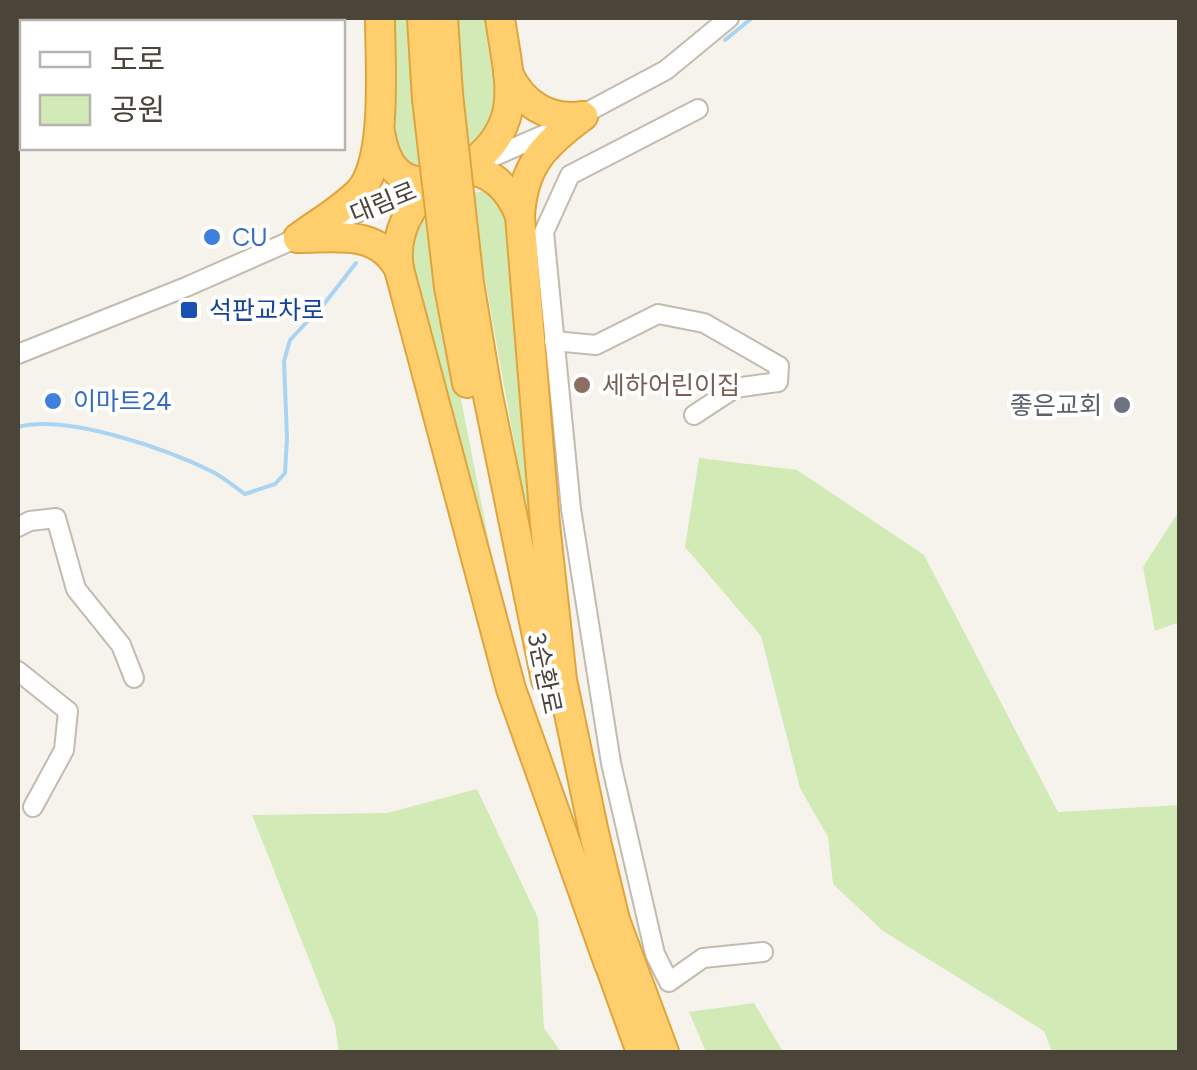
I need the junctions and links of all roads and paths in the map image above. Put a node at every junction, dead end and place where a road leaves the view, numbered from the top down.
1 (380, 18) edge
2 (422, 18) edge
3 (442, 18) edge
4 (500, 18) edge
5 (730, 18) edge
6 (507, 71) junction
7 (438, 97) junction
8 (698, 110) dead end
9 (583, 116) junction
10 (379, 128) junction
11 (464, 169) junction
12 (433, 182) junction
13 (520, 216) junction
14 (298, 238) junction
15 (398, 269) junction
16 (459, 285) junction
17 (554, 340) junction
18 (18, 354) edge
19 (694, 416) dead end
20 (18, 526) edge
21 (18, 671) edge
22 (134, 678) dead end
23 (34, 807) dead end
24 (615, 920) junction
25 (763, 952) dead end
26 (609, 964) junction
27 (640, 1052) edge
28 (664, 1052) edge

1 - 10 highway
2 - 7 highway
3 - 7 highway
4 - 6 highway
5 - 9 street, 대림로
6 - 9 highway
6 - 11 highway
7 - 16 highway, bridge
8 - 17 street
9 - 11 street, 대림로
9 - 13 highway
10 - 12 highway
10 - 14 highway
11 - 12 street, 대림로
11 - 13 highway
12 - 14 street, 대림로
12 - 15 highway
13 - 24 highway
14 - 15 highway
14 - 18 street, 대림로
15 - 26 highway
16 - 24 highway, 3순환로
16 - 26 highway, 3순환로
17 - 19 street
17 - 25 street
20 - 22 street
21 - 23 street
24 - 28 highway, 3순환로
26 - 27 highway, 3순환로

